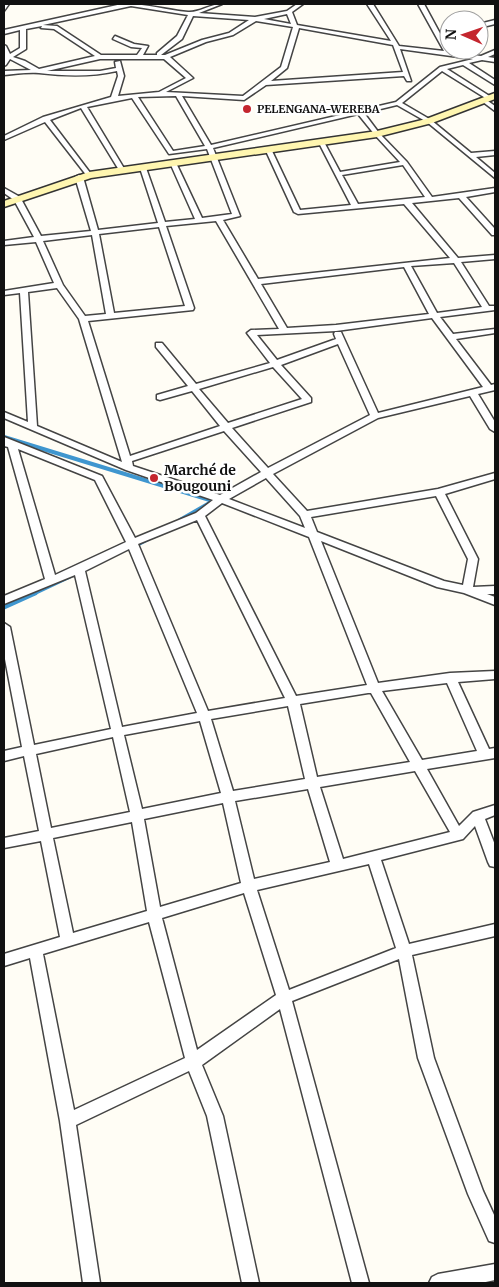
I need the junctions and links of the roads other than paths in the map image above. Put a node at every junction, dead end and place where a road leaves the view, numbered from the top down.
1 (6, 4) edge
2 (219, 4) edge
3 (300, 4) edge
4 (370, 4) edge
5 (421, 4) edge
6 (128, 5) edge
7 (4, 9) edge
8 (289, 12) junction
9 (191, 14) junction
10 (255, 19) junction
11 (26, 27) junction
12 (296, 28) junction
13 (4, 32) edge
14 (439, 33) edge
15 (115, 38) dead end
16 (396, 45) junction
17 (4, 47) edge
18 (439, 52) edge
19 (100, 57) junction
20 (138, 57) junction
21 (155, 57) junction
22 (166, 57) junction
23 (8, 58) junction
24 (118, 58) junction
25 (476, 60) edge
26 (464, 63) junction
27 (4, 64) edge
28 (442, 68) junction
29 (120, 69) junction
30 (38, 70) junction
31 (4, 73) edge
32 (407, 74) junction
33 (265, 83) junction
34 (495, 83) edge
35 (413, 92) junction
36 (178, 94) junction
37 (157, 95) junction
38 (134, 96) junction
39 (114, 98) junction
40 (490, 98) edge
41 (398, 103) junction
42 (83, 106) junction
43 (495, 110) edge
44 (359, 112) junction
45 (45, 118) junction
46 (430, 121) junction
47 (377, 134) junction
48 (4, 138) edge
49 (322, 143) junction
50 (209, 147) junction
51 (269, 151) junction
52 (495, 153) edge
53 (469, 155) junction
54 (212, 159) junction
55 (405, 163) junction
56 (174, 165) junction
57 (143, 168) junction
58 (122, 170) junction
59 (338, 174) junction
60 (84, 176) junction
61 (495, 176) edge
62 (4, 190) edge
63 (495, 190) edge
64 (461, 196) junction
65 (17, 198) junction
66 (430, 199) junction
67 (406, 201) junction
68 (4, 204) edge
69 (355, 206) junction
70 (218, 218) junction
71 (199, 220) junction
72 (162, 225) junction
73 (95, 233) junction
74 (495, 233) edge
75 (38, 238) junction
76 (4, 243) edge
77 (495, 257) edge
78 (456, 260) junction
79 (406, 264) junction
80 (256, 282) junction
81 (59, 285) junction
82 (24, 291) junction
83 (4, 293) edge
84 (491, 308) edge
85 (434, 315) junction
86 (110, 317) junction
87 (84, 319) junction
88 (336, 328) junction
89 (495, 331) edge
90 (285, 332) junction
91 (450, 337) junction
92 (340, 340) junction
93 (159, 346) dead end
94 (274, 364) junction
95 (192, 388) junction
96 (492, 388) edge
97 (474, 394) junction
98 (160, 397) dead end
99 (4, 416) edge
100 (375, 416) junction
101 (33, 428) junction
102 (226, 428) junction
103 (495, 429) edge
104 (7, 443) edge
105 (127, 464) junction
106 (266, 472) junction
107 (495, 476) edge
108 (439, 492) junction
109 (221, 499) junction
110 (200, 515) junction
111 (305, 515) junction
112 (314, 535) junction
113 (132, 543) junction
114 (79, 569) junction
115 (52, 581) junction
116 (466, 590) junction
117 (495, 590) edge
118 (4, 600) edge
119 (495, 601) edge
120 (495, 608) edge
121 (4, 627) edge
122 (495, 674) edge
123 (450, 677) junction
124 (374, 687) junction
125 (292, 701) junction
126 (204, 715) junction
127 (117, 731) junction
128 (29, 750) junction
129 (490, 754) edge
130 (4, 756) edge
131 (419, 766) junction
132 (312, 782) junction
133 (228, 797) junction
134 (495, 810) edge
135 (137, 815) junction
136 (478, 816) junction
137 (46, 834) junction
138 (458, 835) junction
139 (4, 843) edge
140 (373, 856) junction
141 (495, 862) edge
142 (338, 866) junction
143 (249, 886) junction
144 (154, 914) junction
145 (495, 930) edge
146 (68, 942) junction
147 (35, 950) junction
148 (404, 951) junction
149 (4, 960) edge
150 (284, 998) junction
151 (193, 1062) junction
152 (68, 1121) junction
153 (495, 1235) edge
154 (495, 1272) edge
155 (91, 1283) edge
156 (251, 1283) edge
157 (361, 1283) edge
158 (438, 1283) edge

1 - 7 street
2 - 9 street
3 - 8 street
4 - 16 street
5 - 14 street
6 - 9 street
6 - 11 street
8 - 10 street
8 - 12 street
9 - 10 street
9 - 21 street
10 - 12 street
10 - 22 street
11 - 13 street
11 - 19 street
11 - 23 street
12 - 16 street
12 - 33 street
15 - 20 street
16 - 18 street
16 - 32 street
17 - 23 street
19 - 24 street
19 - 30 street
20 - 21 street
20 - 24 street
21 - 22 street
22 - 37 street
23 - 27 street
23 - 30 street
24 - 29 street
25 - 26 street
26 - 28 street
26 - 34 street
28 - 35 street
28 - 40 street
29 - 30 street
29 - 39 street
30 - 31 street
32 - 33 street
32 - 35 street
33 - 36 street
35 - 41 street
36 - 37 street
36 - 50 street
37 - 38 street
38 - 39 street
38 - 50 street
39 - 42 street
40 - 43 street
40 - 46 street
41 - 44 street
41 - 46 street
42 - 45 street
42 - 58 street
44 - 47 street
44 - 50 street
45 - 48 street
45 - 60 street
46 - 47 street
46 - 53 street
47 - 49 street
47 - 55 street
49 - 51 street
49 - 59 street
50 - 54 street
51 - 54 street
51 - 69 street
52 - 53 street
53 - 61 street
54 - 56 street
54 - 70 street
55 - 59 street
55 - 66 street
56 - 57 street
56 - 71 street
57 - 58 street
57 - 72 street
58 - 60 street
59 - 69 street
60 - 65 street
60 - 73 street
62 - 65 street
63 - 64 street
64 - 66 street
64 - 74 street
65 - 68 street
65 - 75 street
66 - 67 street
67 - 69 street
67 - 78 street
70 - 71 street
70 - 80 street
71 - 72 street
72 - 73 street
72 - 86 street
73 - 75 street
73 - 86 street
75 - 76 street
75 - 81 street
77 - 78 street
78 - 79 street
78 - 84 street
79 - 80 street
79 - 85 street
80 - 90 street
81 - 82 street
81 - 87 street
82 - 83 street
82 - 101 street
84 - 85 street
85 - 88 street
85 - 91 street
86 - 87 street
87 - 105 street
88 - 90 street
88 - 92 street
89 - 91 street
90 - 94 street
91 - 96 street
92 - 94 street
92 - 100 street
93 - 95 street
94 - 95 street
94 - 102 street
95 - 98 street
95 - 102 street
96 - 97 street
97 - 100 street
97 - 103 street
99 - 101 street
100 - 106 street
101 - 105 street
102 - 105 street
102 - 106 street
104 - 113 street
104 - 115 street
105 - 109 street
106 - 109 street
106 - 111 street
107 - 108 street
108 - 111 street
108 - 116 street
109 - 110 street
109 - 112 street
110 - 113 street
110 - 125 street
111 - 112 street
112 - 116 street
112 - 124 street
113 - 114 street
113 - 126 street
114 - 115 street
114 - 127 street
115 - 118 street
116 - 117 street
116 - 119 street
116 - 120 street
121 - 128 street
122 - 123 street
123 - 124 street
123 - 129 street
124 - 125 street
124 - 131 street
125 - 126 street
125 - 132 street
126 - 127 street
126 - 133 street
127 - 128 street
127 - 135 street
128 - 130 street
128 - 137 street
129 - 131 street
131 - 132 street
131 - 138 street
132 - 133 street
132 - 142 street
133 - 135 street
133 - 143 street
134 - 136 street
135 - 137 street
135 - 144 street
136 - 138 street
136 - 141 street
137 - 139 street
137 - 146 street
138 - 140 street
140 - 142 street
140 - 148 street
142 - 143 street
143 - 144 street
143 - 150 street
144 - 146 street
144 - 151 street
145 - 148 street
146 - 147 street
147 - 149 street
147 - 152 street
148 - 150 street
148 - 153 street
150 - 151 street
150 - 157 street
151 - 152 street
151 - 156 street
152 - 155 street
154 - 158 street

